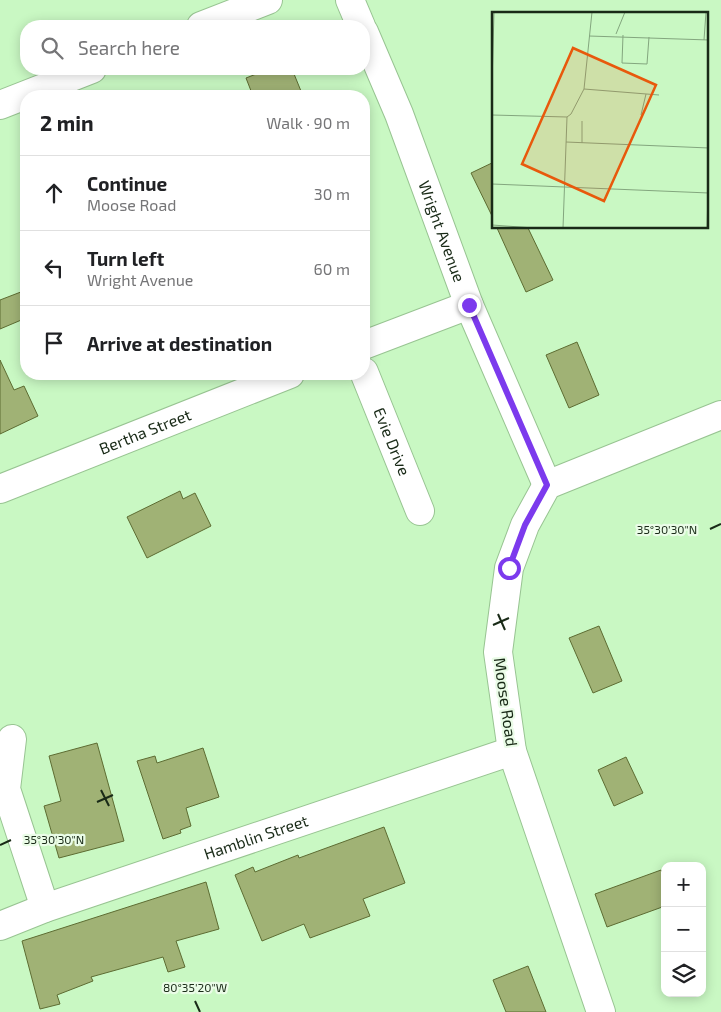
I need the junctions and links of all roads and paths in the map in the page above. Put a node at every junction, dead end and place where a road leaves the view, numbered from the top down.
1 (268, 0) edge
2 (350, 0) edge
3 (216, 20) edge
4 (358, 20) edge
5 (370, 46) edge
6 (77, 75) edge
7 (38, 90) edge
8 (20, 97) edge
9 (0, 105) edge
10 (469, 305) junction
11 (370, 343) edge
12 (275, 380) edge
13 (367, 380) edge
14 (721, 415) edge
15 (547, 485) junction
16 (0, 489) edge
17 (420, 511) dead end
18 (12, 739) dead end
19 (512, 751) junction
20 (45, 908) junction
21 (0, 926) edge
22 (601, 1012) edge

1 - 3 street
2 - 4 street
5 - 10 street, Wright Avenue
6 - 7 street
8 - 9 street
10 - 11 street
10 - 15 street, Wright Avenue
12 - 16 street, Bertha Street
13 - 17 street, Evie Drive
14 - 15 street
15 - 19 street, Moose Road
18 - 20 street
19 - 20 street, Hamblin Street
19 - 22 street, Moose Road
20 - 21 street, Hamblin Street

